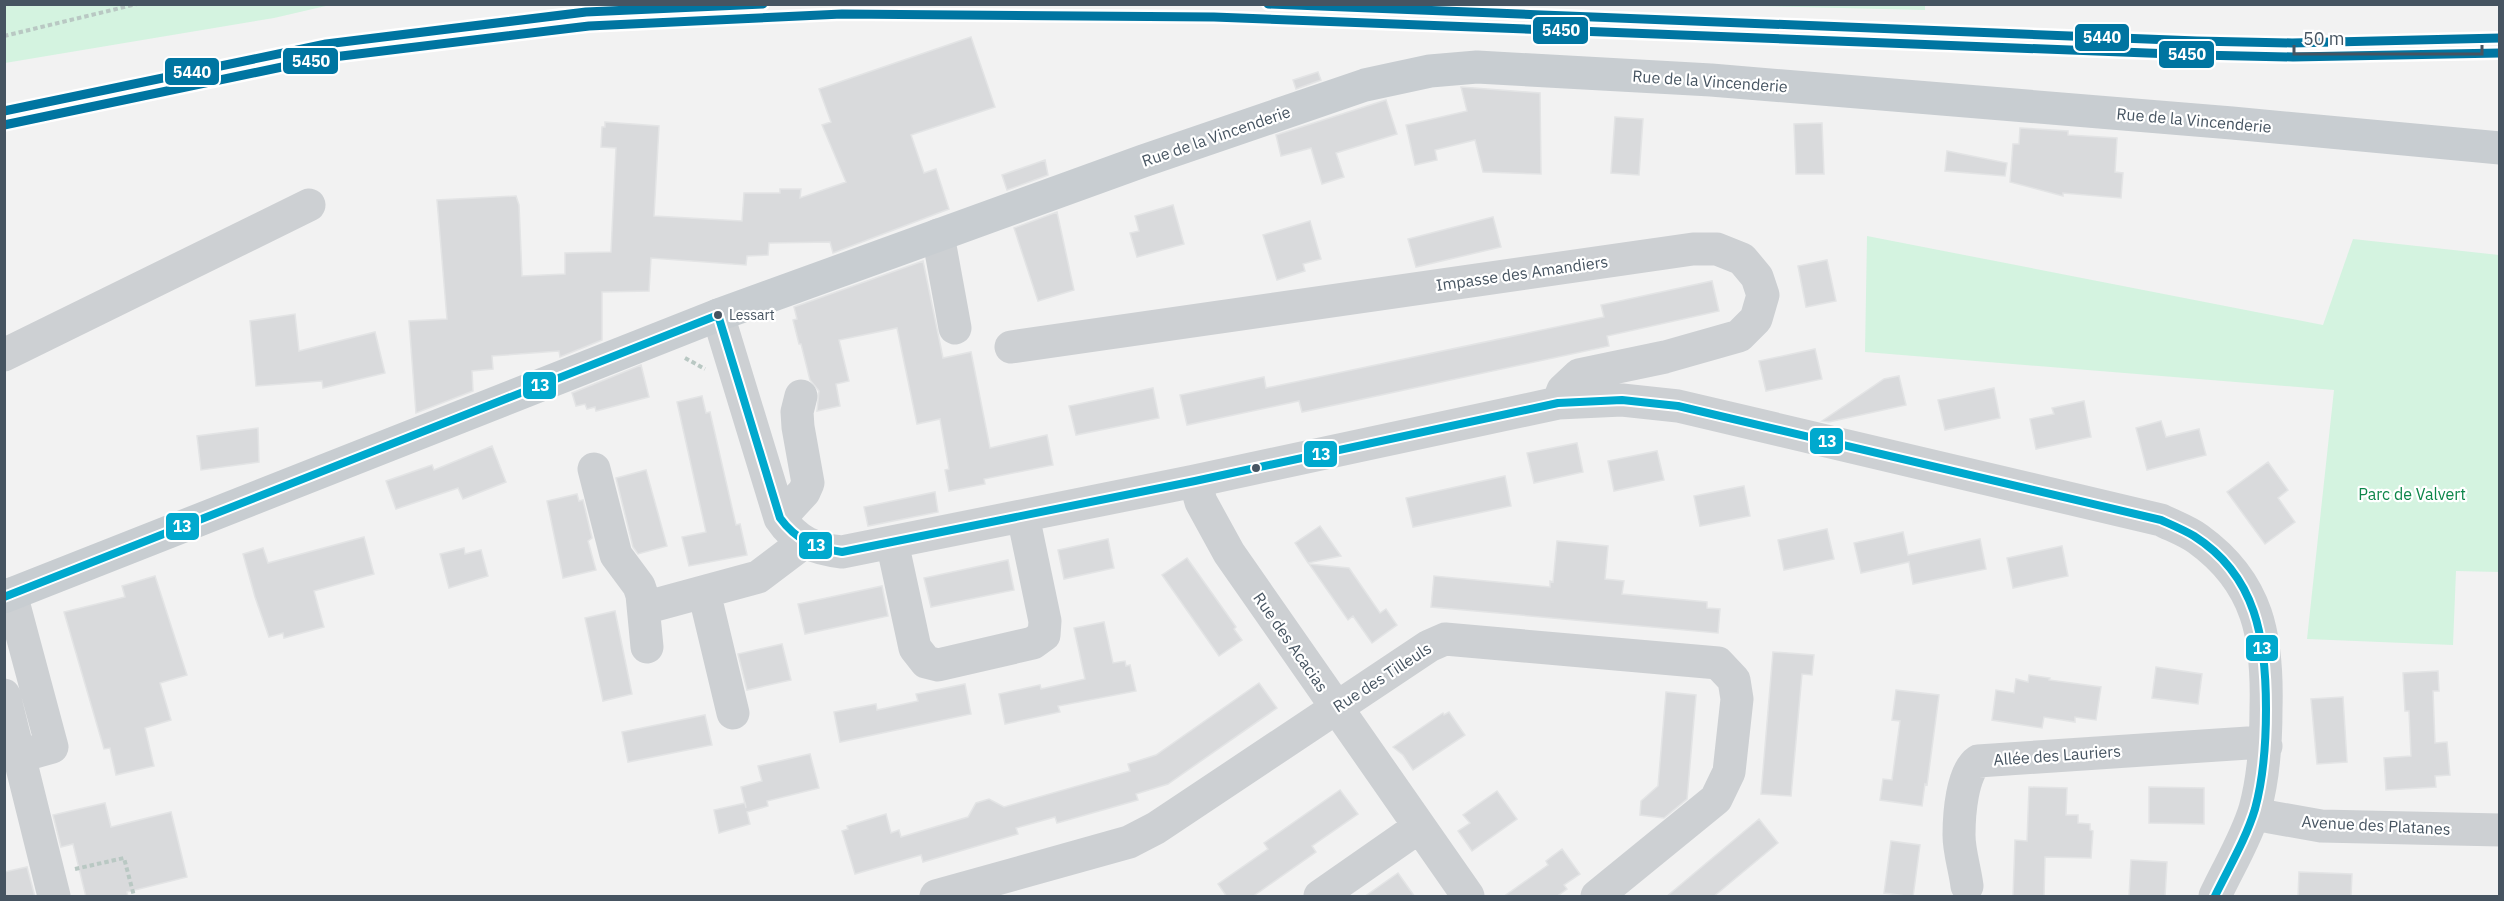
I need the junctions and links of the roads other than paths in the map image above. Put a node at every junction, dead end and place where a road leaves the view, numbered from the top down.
1 (2499, 148) edge
2 (309, 205) dead end
3 (938, 235) junction
4 (718, 315) junction
5 (955, 328) dead end
6 (1011, 347) dead end
7 (4, 355) edge
8 (801, 396) dead end
9 (1558, 403) junction
10 (594, 469) dead end
11 (1195, 482) junction
12 (1023, 516) junction
13 (780, 518) junction
14 (892, 542) junction
15 (803, 543) junction
16 (704, 592) junction
17 (8, 596) edge
18 (644, 608) junction
19 (647, 647) dead end
20 (36, 685) junction
21 (4, 695) edge
22 (1336, 706) junction
23 (733, 713) dead end
24 (2266, 746) junction
25 (20, 756) junction
26 (2254, 812) junction
27 (1419, 827) junction
28 (2499, 830) edge
29 (51, 886) edge
30 (1967, 886) dead end
31 (936, 897) edge
32 (1320, 897) edge
33 (1468, 897) edge
34 (1597, 897) edge
35 (2215, 897) edge

1 - 3 main road, Rue de la Vincenderie
2 - 7 street
3 - 4 main road, Rue de la Vincenderie
3 - 5 street
4 - 13 street
4 - 17 main road, Rue de la Vincenderie
6 - 9 street, Impasse des Amandiers
8 - 13 street
9 - 11 street
9 - 24 street
10 - 18 street
11 - 12 street
11 - 22 street, Rue des Acacias
12 - 14 street
12 - 14 street
13 - 15 street
14 - 15 street
15 - 16 street
16 - 18 street
16 - 23 street
17 - 20 street
18 - 19 street
20 - 21 street
20 - 25 street
21 - 25 street
22 - 27 street, Rue des Acacias
22 - 31 street, Rue des Tilleuls
22 - 34 street, Rue des Tilleuls
24 - 26 street
24 - 30 street, Allée des Lauriers
25 - 29 street
26 - 28 street, Avenue des Platanes
26 - 35 street
27 - 32 street
27 - 33 street, Rue des Acacias

